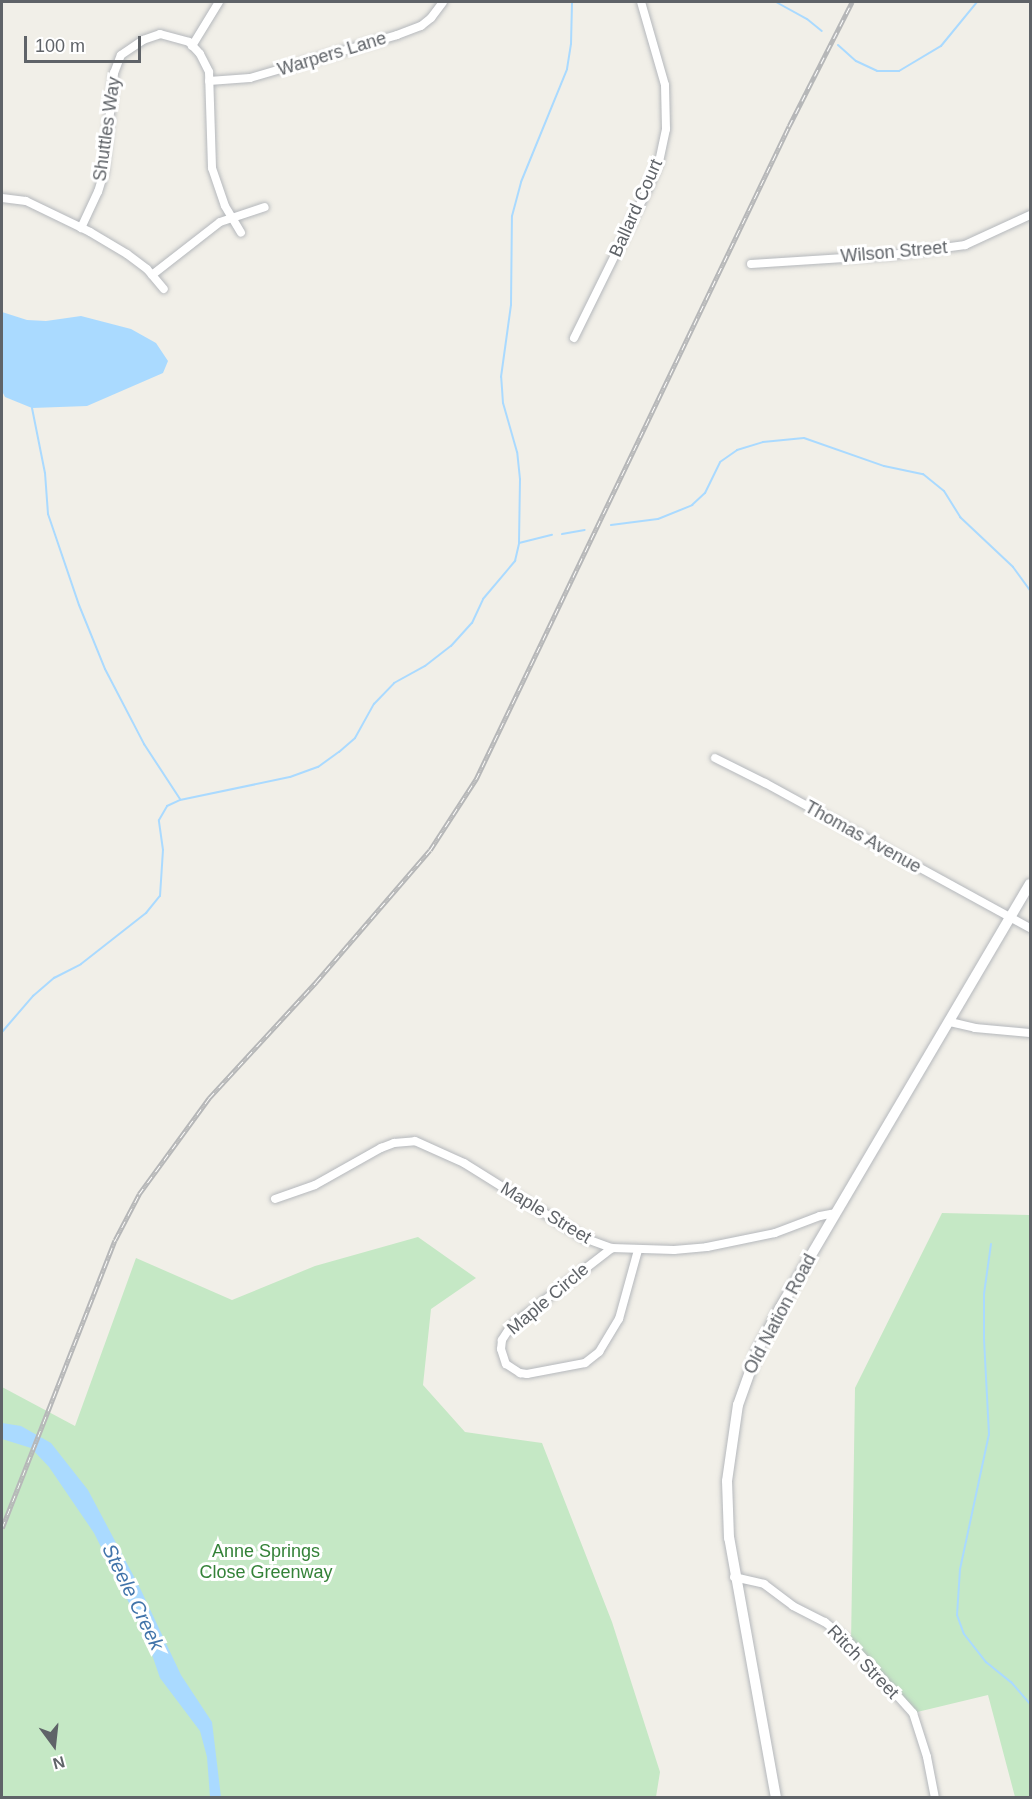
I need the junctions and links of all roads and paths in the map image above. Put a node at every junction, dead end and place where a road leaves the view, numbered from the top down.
1 (219, 2) edge
2 (443, 2) edge
3 (641, 2) edge
4 (192, 46) junction
5 (209, 81) junction
6 (2, 198) edge
7 (265, 207) dead end
8 (1030, 215) edge
9 (231, 217) junction
10 (81, 228) junction
11 (241, 233) dead end
12 (751, 264) dead end
13 (152, 274) junction
14 (164, 289) dead end
15 (574, 338) dead end
16 (714, 758) dead end
17 (1030, 884) edge
18 (1010, 918) junction
19 (1030, 928) edge
20 (950, 1022) junction
21 (1030, 1033) edge
22 (275, 1198) dead end
23 (835, 1213) junction
24 (612, 1248) junction
25 (638, 1250) junction
26 (734, 1577) junction
27 (776, 1797) edge
28 (935, 1797) edge

1 - 4 street
2 - 5 street, Warpers Lane
3 - 15 street, Ballard Court
4 - 5 street
4 - 10 street, Shuttles Way
5 - 9 street
6 - 10 street
7 - 9 street
8 - 12 street, Wilson Street
9 - 11 street
9 - 13 street
10 - 13 street
13 - 14 street
16 - 18 street, Thomas Avenue
17 - 18 main road, Old Nation Road
18 - 19 street, Thomas Avenue
18 - 20 main road, Old Nation Road
20 - 21 street
20 - 23 main road, Old Nation Road
22 - 24 street, Maple Street
23 - 25 street, Maple Street
23 - 26 main road, Old Nation Road
24 - 25 street, Maple Street
24 - 25 street, Maple Circle
26 - 27 main road, Old Nation Road
26 - 28 street, Ritch Street

